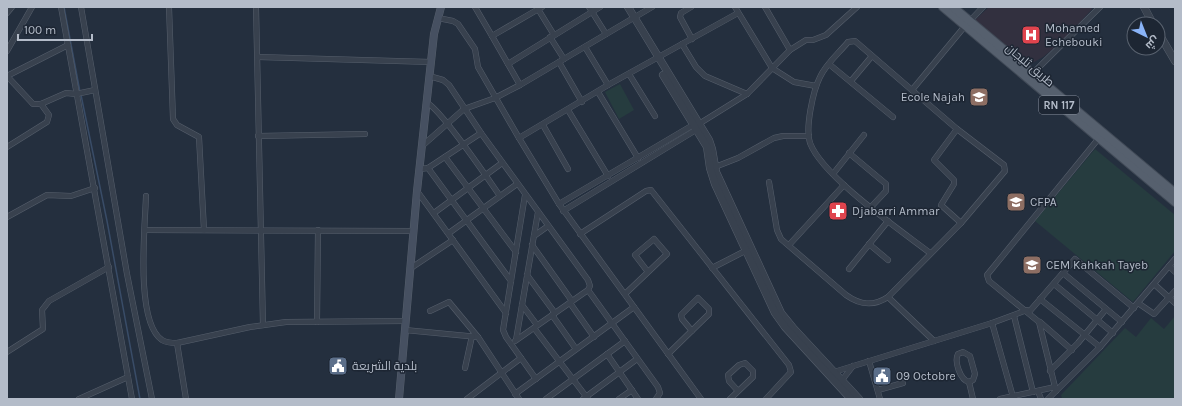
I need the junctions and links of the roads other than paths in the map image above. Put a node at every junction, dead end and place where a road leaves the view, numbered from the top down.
1 (12, 7) edge
2 (32, 7) edge
3 (61, 7) edge
4 (81, 7) edge
5 (169, 7) edge
6 (256, 7) edge
7 (441, 7) edge
8 (475, 7) edge
9 (600, 7) edge
10 (622, 7) edge
11 (628, 7) edge
12 (652, 7) edge
13 (691, 7) edge
14 (735, 7) edge
15 (766, 7) edge
16 (847, 7) edge
17 (857, 7) edge
18 (943, 7) edge
19 (953, 7) edge
20 (982, 7) edge
21 (1100, 7) edge
22 (1144, 7) edge
23 (540, 8) edge
24 (591, 9) edge
25 (852, 12) junction
26 (7, 13) edge
27 (738, 13) junction
28 (1149, 16) edge
29 (438, 18) junction
30 (632, 19) junction
31 (967, 23) junction
32 (606, 34) junction
33 (492, 36) junction
34 (552, 36) junction
35 (692, 39) junction
36 (682, 44) junction
37 (68, 45) junction
38 (1166, 46) edge
39 (585, 47) junction
40 (790, 50) junction
41 (7, 51) edge
42 (872, 56) junction
43 (258, 57) junction
44 (564, 59) junction
45 (656, 59) junction
46 (1175, 61) edge
47 (431, 62) junction
48 (559, 62) junction
49 (508, 64) junction
50 (830, 64) junction
51 (772, 68) junction
52 (629, 74) junction
53 (429, 76) junction
54 (1029, 77) junction
55 (851, 82) junction
56 (520, 85) junction
57 (608, 85) junction
58 (816, 86) junction
59 (95, 90) junction
60 (912, 90) junction
61 (598, 92) junction
62 (76, 94) junction
63 (747, 94) junction
64 (495, 98) junction
65 (582, 102) junction
66 (426, 103) junction
67 (41, 104) junction
68 (464, 109) junction
69 (568, 110) junction
70 (656, 116) dead end
71 (893, 117) dead end
72 (446, 123) junction
73 (543, 124) junction
74 (698, 125) junction
75 (958, 129) junction
76 (481, 133) junction
77 (365, 134) dead end
78 (864, 135) dead end
79 (258, 136) junction
80 (809, 136) junction
81 (519, 138) junction
82 (1099, 138) junction
83 (462, 145) junction
84 (422, 146) junction
85 (7, 147) edge
86 (849, 153) junction
87 (445, 157) junction
88 (638, 158) junction
89 (502, 163) junction
90 (715, 167) junction
91 (428, 168) junction
92 (420, 169) junction
93 (568, 169) dead end
94 (833, 174) junction
95 (485, 176) junction
96 (608, 176) junction
97 (769, 182) dead end
98 (517, 184) junction
99 (844, 185) junction
100 (95, 188) junction
101 (468, 188) junction
102 (417, 191) junction
103 (1175, 193) edge
104 (525, 195) junction
105 (146, 196) dead end
106 (500, 196) junction
107 (452, 200) junction
108 (1175, 202) edge
109 (559, 204) junction
110 (871, 208) junction
111 (483, 209) junction
112 (564, 211) junction
113 (538, 212) junction
114 (434, 213) junction
115 (7, 217) edge
116 (466, 221) junction
117 (888, 221) junction
118 (961, 223) junction
119 (548, 226) junction
120 (145, 230) junction
121 (204, 230) junction
122 (261, 230) junction
123 (318, 230) junction
124 (414, 230) junction
125 (449, 233) junction
126 (580, 234) junction
127 (534, 236) junction
128 (453, 240) junction
129 (869, 244) junction
130 (532, 245) junction
131 (789, 245) junction
132 (747, 250) junction
133 (516, 252) junction
134 (930, 253) junction
135 (1175, 259) edge
136 (888, 260) dead end
137 (1169, 266) junction
138 (109, 267) junction
139 (411, 268) junction
140 (712, 268) junction
141 (849, 269) dead end
142 (648, 272) junction
143 (1175, 272) edge
144 (1062, 273) junction
145 (527, 275) junction
146 (511, 281) junction
147 (1054, 284) junction
148 (1154, 284) junction
149 (588, 290) junction
150 (1175, 291) edge
151 (625, 294) junction
152 (888, 296) junction
153 (1169, 298) junction
154 (1040, 299) junction
155 (571, 302) junction
156 (1138, 303) junction
157 (1175, 303) edge
158 (522, 305) junction
159 (634, 307) junction
160 (1134, 308) junction
161 (1106, 309) junction
162 (430, 311) dead end
163 (1028, 311) junction
164 (506, 313) junction
165 (554, 314) junction
166 (1014, 316) junction
167 (1097, 320) junction
168 (406, 321) junction
169 (317, 322) junction
170 (992, 322) junction
171 (1040, 322) junction
172 (1122, 322) junction
173 (612, 323) junction
174 (262, 325) junction
175 (536, 326) junction
176 (405, 330) junction
177 (692, 331) junction
178 (1113, 333) junction
179 (1086, 335) junction
180 (475, 336) junction
181 (594, 337) junction
182 (516, 340) junction
183 (624, 341) junction
184 (934, 341) junction
185 (177, 343) junction
186 (511, 344) junction
187 (1100, 348) junction
188 (576, 349) junction
189 (1072, 350) junction
190 (7, 352) edge
191 (607, 354) junction
192 (668, 354) junction
193 (521, 358) junction
194 (637, 359) junction
195 (560, 361) junction
196 (869, 361) junction
197 (854, 366) junction
198 (465, 368) dead end
199 (1050, 371) junction
200 (503, 372) junction
201 (619, 372) junction
202 (834, 372) junction
203 (128, 376) junction
204 (573, 378) junction
205 (536, 379) junction
206 (842, 380) junction
207 (969, 382) junction
208 (903, 383) dead end
209 (1056, 389) junction
210 (632, 390) junction
211 (878, 390) junction
212 (738, 391) junction
213 (1036, 392) junction
214 (515, 394) junction
215 (1013, 396) junction
216 (586, 398) edge
217 (79, 399) edge
218 (132, 399) edge
219 (152, 399) edge
220 (186, 399) edge
221 (399, 399) edge
222 (467, 399) edge
223 (519, 399) edge
224 (546, 399) edge
225 (619, 399) edge
226 (638, 399) edge
227 (656, 399) edge
228 (701, 399) edge
229 (730, 399) edge
230 (766, 399) edge
231 (852, 399) edge
232 (859, 399) edge
233 (879, 399) edge
234 (973, 399) edge
235 (1000, 399) edge
236 (1041, 399) edge
237 (1048, 399) edge

1 - 26 street
2 - 41 street
3 - 37 street
4 - 59 street
5 - 121 street
6 - 43 street
7 - 29 main road
8 - 33 street
9 - 24 street
10 - 30 street
11 - 30 street
12 - 30 street
13 - 35 street
14 - 27 street
15 - 40 street
16 - 25 street
17 - 25 street
18 - 31 main road, طريق ثليجان / RN 117
19 - 31 main road, طريق ثليجان / RN 117
20 - 31 street
21 - 54 street
22 - 28 street
23 - 33 street
23 - 34 street
24 - 32 street
24 - 34 street
25 - 40 street
27 - 35 street
27 - 51 street
29 - 47 main road
29 - 64 street
30 - 32 street
30 - 45 street
31 - 54 main road, طريق ثليجان / RN 117
31 - 60 street
32 - 39 street
33 - 49 street
34 - 44 street
34 - 49 street
35 - 36 street
36 - 45 street
36 - 63 street
37 - 62 street
37 - 67 street
38 - 46 street
39 - 44 street
39 - 57 street
40 - 51 street
42 - 50 street
42 - 55 street
42 - 60 street
43 - 47 street
43 - 79 street
44 - 48 street
45 - 52 street
45 - 74 street
47 - 53 main road
48 - 56 street
48 - 65 street
49 - 56 street
50 - 55 street
50 - 58 street
51 - 58 street
51 - 63 street
52 - 57 street
52 - 70 street
53 - 66 main road
53 - 68 street
54 - 82 main road, طريق ثليجان / RN 117
54 - 103 main road, طريق ثليجان / RN 117
55 - 71 street
56 - 64 street
57 - 61 street
58 - 80 street
59 - 62 street
59 - 219 street
60 - 75 street
61 - 65 street
61 - 88 street
62 - 67 street
62 - 100 street
63 - 74 street
64 - 68 street
64 - 81 street
65 - 69 street
66 - 72 street
66 - 84 main road
67 - 85 street
68 - 72 street
68 - 76 street
69 - 73 street
69 - 96 street
72 - 83 street
72 - 84 street
73 - 81 street
73 - 93 street
74 - 88 street
74 - 90 street
74 - 112 street
74 - 132 street
75 - 118 street
75 - 118 street
76 - 83 street
76 - 89 street
77 - 79 street
78 - 86 street
79 - 122 street
80 - 90 street
80 - 94 street
81 - 109 street
82 - 108 main road, طريق ثليجان / RN 117
82 - 163 street
83 - 87 street
83 - 95 street
84 - 92 main road
86 - 94 street
86 - 110 street
87 - 91 street
87 - 101 street
88 - 96 street
89 - 95 street
89 - 98 street
90 - 202 street
91 - 92 street
91 - 107 street
92 - 102 main road
94 - 99 street
95 - 101 street
95 - 106 street
96 - 109 street
97 - 131 street
98 - 104 street
98 - 106 street
99 - 110 street
99 - 131 street
100 - 115 street
100 - 138 street
101 - 107 street
101 - 111 street
102 - 114 street
102 - 124 main road
104 - 113 street
104 - 133 street
105 - 120 street
106 - 111 street
107 - 114 street
107 - 116 street
109 - 112 street
110 - 117 street
111 - 116 street
111 - 133 street
112 - 126 street
113 - 119 street
113 - 127 street
114 - 125 street
116 - 125 street
116 - 146 street
117 - 129 street
117 - 134 street
118 - 134 street
119 - 127 street
119 - 149 street
120 - 121 street
120 - 185 street
121 - 122 street
122 - 123 street
122 - 174 street
123 - 124 street
123 - 169 street
124 - 139 main road
125 - 128 street
126 - 140 street
126 - 151 street
127 - 130 street
128 - 139 street
128 - 164 street
129 - 136 street
129 - 141 street
130 - 145 street
130 - 155 street
131 - 152 street
132 - 140 street
132 - 231 street
133 - 146 street
134 - 152 street
135 - 137 street
137 - 143 street
137 - 148 street
138 - 190 street
138 - 203 street
139 - 168 main road
140 - 230 street
142 - 142 street
142 - 151 street
144 - 147 street
144 - 160 street
144 - 161 street
145 - 158 street
145 - 165 street
146 - 164 street
147 - 154 street
147 - 167 street
148 - 153 street
148 - 156 street
149 - 155 street
149 - 173 street
150 - 153 street
151 - 159 street
152 - 184 street
153 - 156 street
153 - 157 street
154 - 163 street
154 - 179 street
155 - 165 street
155 - 181 street
156 - 160 street
158 - 175 street
158 - 182 street
159 - 173 street
159 - 192 street
160 - 172 street
161 - 167 street
161 - 172 street
162 - 180 street
163 - 166 street
163 - 171 street
164 - 186 street
165 - 175 street
165 - 188 street
166 - 170 street
166 - 213 street
167 - 178 street
167 - 179 street
168 - 169 street
168 - 176 main road
169 - 174 street
170 - 184 street
170 - 215 street
171 - 189 street
171 - 199 street
172 - 178 street
173 - 181 street
173 - 183 street
174 - 185 street
175 - 182 street
175 - 195 street
176 - 180 street
176 - 221 main road
177 - 177 street
177 - 192 street
178 - 187 street
179 - 187 street
179 - 189 street
180 - 198 street
180 - 200 street
181 - 188 street
182 - 186 street
183 - 191 street
183 - 194 street
184 - 196 street
185 - 220 street
186 - 193 street
187 - 209 street
188 - 195 street
189 - 199 street
191 - 201 street
191 - 204 street
192 - 228 street
193 - 200 street
193 - 205 street
194 - 201 street
194 - 227 street
195 - 204 street
195 - 205 street
196 - 197 street
196 - 211 street
197 - 202 street
197 - 206 street
199 - 209 street
200 - 214 street
200 - 222 street
201 - 210 street
201 - 216 street
202 - 206 street
203 - 217 street
203 - 218 street
204 - 216 street
204 - 224 street
205 - 214 street
206 - 232 street
207 - 207 street
207 - 234 street
208 - 211 street
209 - 213 street
209 - 237 street
210 - 225 street
210 - 226 street
211 - 233 street
212 - 212 street
212 - 229 street
213 - 215 street
213 - 236 street
214 - 223 street
215 - 235 street

